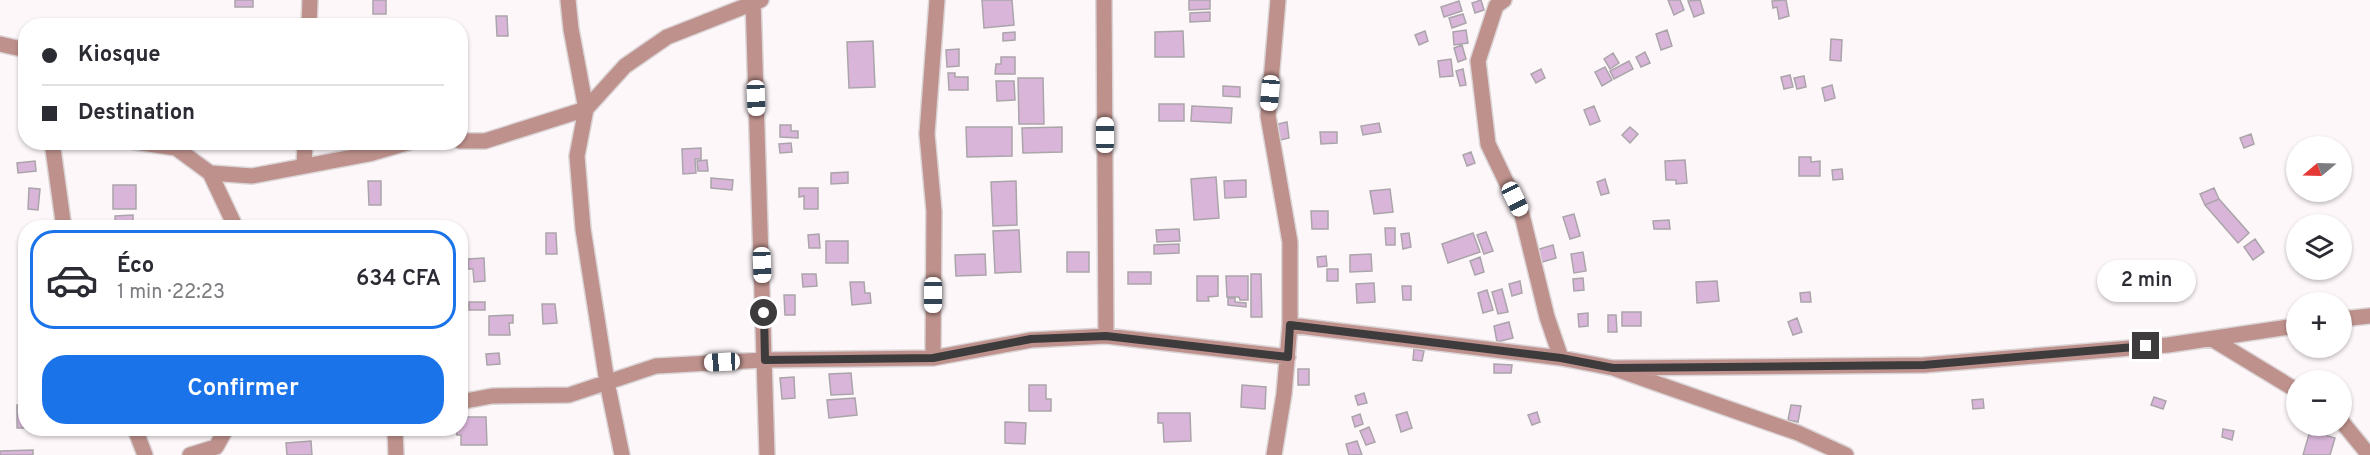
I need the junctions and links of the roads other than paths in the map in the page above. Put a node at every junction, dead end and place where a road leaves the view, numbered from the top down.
1 (310, 0) edge
2 (568, 0) edge
3 (753, 0) edge
4 (937, 0) edge
5 (1104, 0) edge
6 (1278, 0) edge
7 (1504, 0) edge
8 (309, 18) edge
9 (0, 44) edge
10 (18, 48) edge
11 (586, 109) junction
12 (468, 141) edge
13 (53, 150) edge
14 (179, 150) edge
15 (305, 150) edge
16 (383, 150) edge
17 (304, 165) junction
18 (210, 173) junction
19 (63, 220) edge
20 (233, 220) edge
21 (2370, 316) edge
22 (2352, 319) edge
23 (1290, 325) junction
24 (2286, 328) edge
25 (1106, 336) junction
26 (2212, 339) junction
27 (1288, 357) junction
28 (933, 358) junction
29 (1561, 358) junction
30 (765, 360) junction
31 (1613, 368) junction
32 (607, 382) junction
33 (2286, 384) edge
34 (468, 400) edge
35 (2352, 434) edge
36 (138, 436) edge
37 (223, 436) edge
38 (395, 436) edge
39 (217, 451) edge
40 (145, 455) edge
41 (190, 455) edge
42 (396, 455) edge
43 (622, 455) edge
44 (767, 455) edge
45 (1274, 455) edge
46 (1846, 455) edge
47 (2369, 455) edge

1 - 8 street
2 - 11 street
3 - 11 street
3 - 30 street
4 - 28 street
5 - 25 street
6 - 23 street
7 - 29 street
9 - 10 street
11 - 12 street
11 - 32 street
13 - 19 street
14 - 18 street
15 - 17 street
16 - 17 street
17 - 18 street
18 - 20 street
21 - 22 street
23 - 27 street
23 - 29 street
24 - 26 street
25 - 27 street
25 - 28 street
26 - 31 street
26 - 33 street
27 - 45 street
28 - 30 street
29 - 31 street
30 - 32 street
30 - 44 street
31 - 46 street
32 - 34 street
32 - 43 street
35 - 47 street
36 - 40 street
37 - 39 street
38 - 42 street
39 - 41 street

